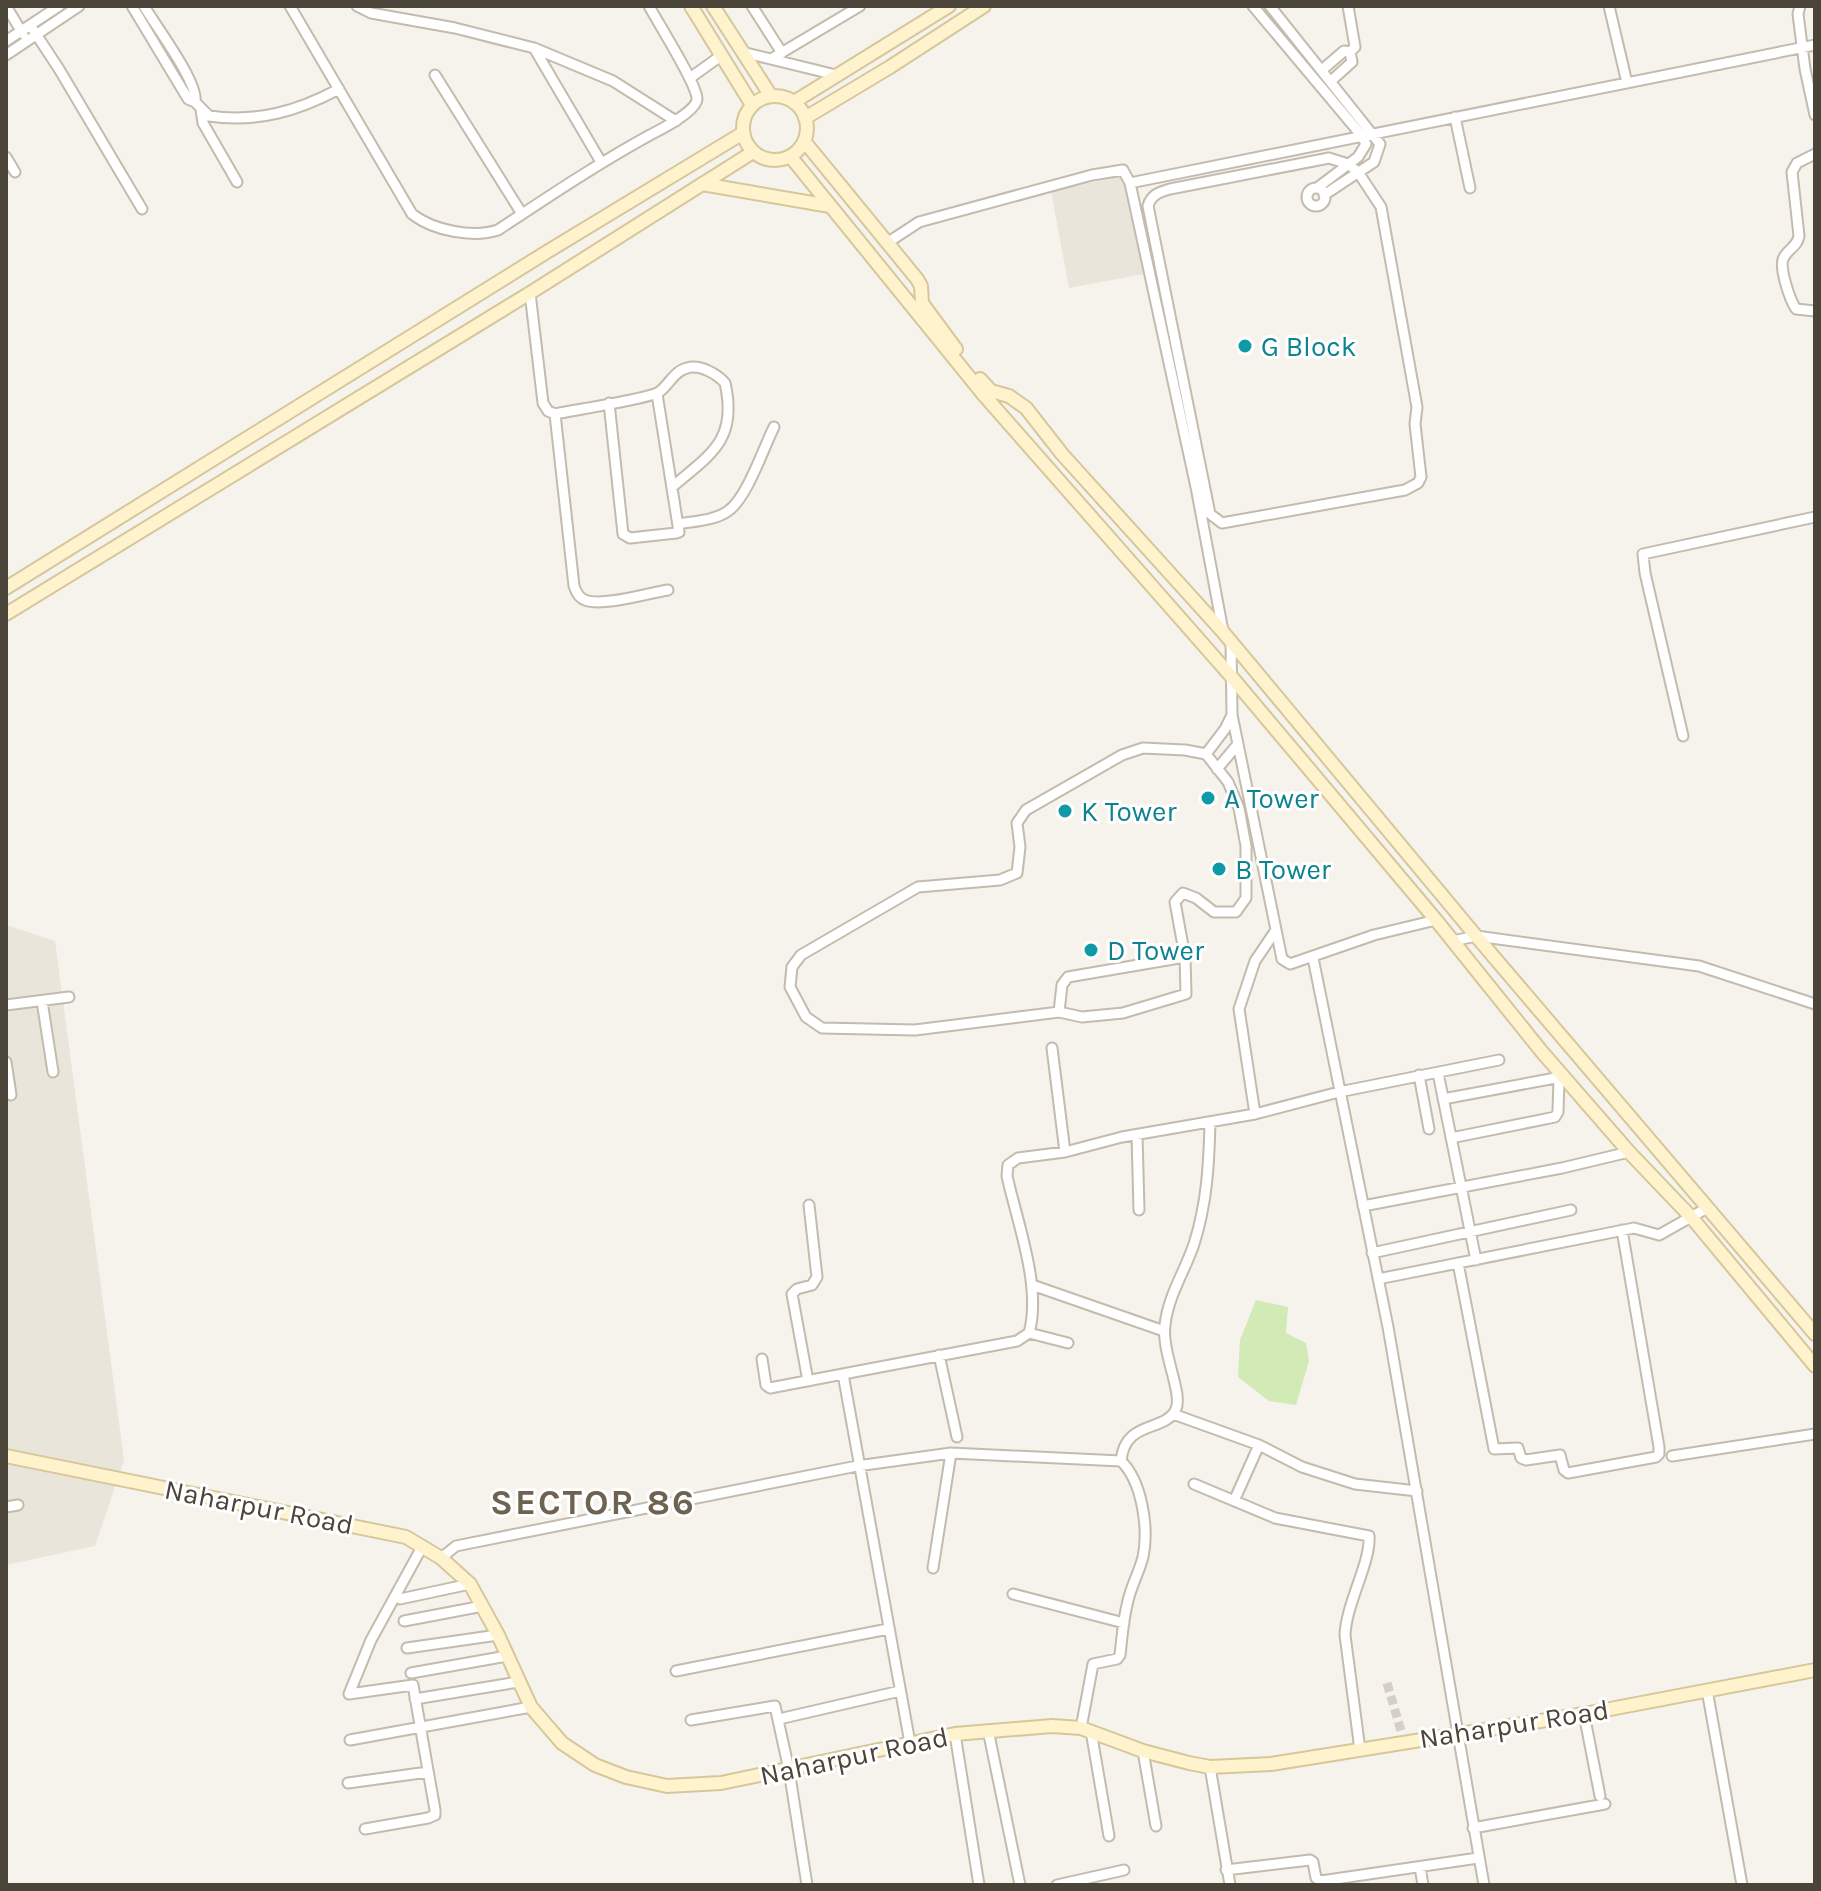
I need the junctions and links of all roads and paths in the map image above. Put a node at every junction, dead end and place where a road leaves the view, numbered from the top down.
1 (6, 6) edge
2 (59, 6) edge
3 (79, 6) edge
4 (132, 6) edge
5 (144, 6) edge
6 (290, 6) edge
7 (357, 6) edge
8 (649, 6) edge
9 (691, 6) edge
10 (713, 6) edge
11 (752, 6) edge
12 (949, 6) edge
13 (984, 6) edge
14 (1253, 6) edge
15 (1270, 6) edge
16 (1348, 6) edge
17 (1609, 6) edge
18 (1800, 6) edge
19 (855, 8) edge
20 (26, 28) junction
21 (32, 37) junction
22 (6, 41) edge
23 (1815, 45) edge
24 (534, 48) junction
25 (1801, 48) junction
26 (741, 52) junction
27 (1350, 52) junction
28 (782, 53) junction
29 (6, 55) edge
30 (722, 55) junction
31 (771, 59) junction
32 (1808, 68) edge
33 (1322, 70) junction
34 (435, 75) dead end
35 (756, 75) junction
36 (836, 75) junction
37 (690, 78) junction
38 (1331, 81) junction
39 (1627, 83) junction
40 (740, 84) junction
41 (339, 89) junction
42 (771, 96) junction
43 (794, 102) junction
44 (752, 105) junction
45 (198, 106) junction
46 (1815, 115) edge
47 (1455, 117) junction
48 (805, 118) junction
49 (676, 121) junction
50 (743, 133) junction
51 (1368, 134) junction
52 (804, 141) junction
53 (753, 152) junction
54 (1815, 154) edge
55 (790, 156) junction
56 (6, 157) edge
57 (601, 162) junction
58 (1348, 164) junction
59 (15, 172) dead end
60 (1358, 172) junction
61 (237, 182) dead end
62 (1130, 183) junction
63 (702, 184) junction
64 (1470, 188) dead end
65 (830, 206) junction
66 (142, 209) dead end
67 (522, 214) junction
68 (887, 243) junction
69 (482, 292) junction
70 (530, 293) junction
71 (1815, 311) edge
72 (497, 313) junction
73 (657, 394) junction
74 (609, 403) junction
75 (555, 414) junction
76 (774, 427) dead end
77 (672, 487) junction
78 (1815, 517) edge
79 (678, 524) junction
80 (6, 588) edge
81 (668, 590) dead end
82 (6, 614) edge
83 (1227, 637) junction
84 (1230, 675) junction
85 (1232, 715) junction
86 (1683, 736) dead end
87 (1238, 744) junction
88 (1206, 754) junction
89 (1217, 769) junction
90 (1436, 920) junction
91 (1276, 930) junction
92 (1476, 936) junction
93 (1453, 941) junction
94 (1185, 957) junction
95 (1313, 958) junction
96 (69, 997) dead end
97 (42, 1001) junction
98 (1815, 1004) edge
99 (6, 1005) edge
100 (1059, 1012) junction
101 (1052, 1048) dead end
102 (1499, 1060) dead end
103 (6, 1062) edge
104 (53, 1072) dead end
105 (1438, 1073) junction
106 (1419, 1075) junction
107 (1561, 1077) junction
108 (1339, 1092) junction
109 (11, 1095) dead end
110 (1443, 1099) junction
111 (1255, 1114) junction
112 (1210, 1122) junction
113 (1429, 1129) dead end
114 (1137, 1135) junction
115 (1451, 1138) junction
116 (1065, 1152) junction
117 (1629, 1152) junction
118 (1461, 1188) junction
119 (809, 1205) dead end
120 (1363, 1206) junction
121 (1707, 1208) junction
122 (1139, 1210) dead end
123 (1571, 1210) dead end
124 (1692, 1218) junction
125 (1622, 1230) junction
126 (1470, 1232) junction
127 (1372, 1253) junction
128 (1476, 1260) junction
129 (1458, 1263) junction
130 (1378, 1279) junction
131 (1032, 1285) junction
132 (1164, 1331) junction
133 (1029, 1333) junction
134 (1815, 1334) edge
135 (1068, 1343) dead end
136 (939, 1355) junction
137 (762, 1359) dead end
138 (1815, 1366) edge
139 (843, 1374) junction
140 (808, 1381) junction
141 (1173, 1414) junction
142 (1815, 1434) edge
143 (957, 1437) dead end
144 (1259, 1445) junction
145 (951, 1453) junction
146 (6, 1456) edge
147 (1672, 1456) dead end
148 (1121, 1461) junction
149 (857, 1466) junction
150 (1194, 1484) dead end
151 (1417, 1491) junction
152 (1234, 1501) junction
153 (18, 1505) dead end
154 (6, 1507) edge
155 (422, 1547) junction
156 (441, 1558) junction
157 (933, 1568) dead end
158 (470, 1584) junction
159 (1013, 1594) dead end
160 (400, 1599) dead end
161 (483, 1606) junction
162 (404, 1621) dead end
163 (1124, 1623) junction
164 (888, 1629) junction
165 (498, 1635) junction
166 (407, 1648) dead end
167 (507, 1656) junction
168 (1815, 1670) edge
169 (676, 1671) dead end
170 (411, 1673) dead end
171 (518, 1682) junction
172 (1707, 1690) junction
173 (900, 1691) junction
174 (415, 1699) junction
175 (531, 1707) junction
176 (1584, 1714) junction
177 (779, 1719) junction
178 (691, 1720) dead end
179 (420, 1727) junction
180 (1086, 1729) junction
181 (988, 1730) junction
182 (1456, 1733) junction
183 (955, 1734) junction
184 (350, 1740) dead end
185 (910, 1743) junction
186 (1360, 1750) junction
187 (1143, 1751) junction
188 (1210, 1767) junction
189 (789, 1770) junction
190 (428, 1772) junction
191 (348, 1783) dead end
192 (1156, 1826) dead end
193 (1473, 1828) junction
194 (365, 1829) dead end
195 (1109, 1836) dead end
196 (1478, 1858) junction
197 (1420, 1867) junction
198 (1124, 1870) dead end
199 (1226, 1870) junction
200 (807, 1885) edge
201 (979, 1885) edge
202 (1020, 1885) edge
203 (1057, 1885) edge
204 (1230, 1885) edge
205 (1423, 1885) edge
206 (1484, 1885) edge
207 (1742, 1885) edge

1 - 20 street
2 - 20 street
3 - 21 street
4 - 45 street
5 - 45 street
6 - 41 street
7 - 24 street
8 - 37 street
9 - 30 street
10 - 26 street
11 - 28 street
12 - 36 street
13 - 48 street
14 - 51 street
15 - 33 street
16 - 27 street
17 - 39 street
18 - 25 street
19 - 28 street
20 - 21 street
20 - 22 street
21 - 29 street
21 - 66 street
23 - 25 street
24 - 49 street
24 - 57 street
25 - 32 street
25 - 39 street
26 - 31 street
26 - 35 street
27 - 33 street
27 - 38 street
28 - 31 street
30 - 37 street
30 - 40 street
31 - 36 street
32 - 46 street
33 - 38 street
34 - 67 street
35 - 40 street
35 - 42 street
36 - 43 street
37 - 49 street
38 - 51 street
39 - 47 street
40 - 44 street
41 - 45 street
41 - 67 street
42 - 43 street
42 - 44 street
43 - 48 street
44 - 50 street
45 - 61 street
47 - 51 street
47 - 64 street
48 - 52 street
49 - 57 street
50 - 53 street
50 - 69 street
51 - 58 street
51 - 60 street
51 - 62 street
52 - 55 street
52 - 68 street
53 - 55 street
53 - 63 street
54 - 71 street
55 - 65 street
56 - 59 street
57 - 67 street
58 - 60 street
58 - 60 street
58 - 60 street
62 - 68 street
62 - 83 street
63 - 65 street
63 - 70 street
65 - 84 street
68 - 83 street
69 - 72 street
69 - 80 street
70 - 72 street
70 - 75 street
72 - 82 street
73 - 74 street
73 - 77 street
73 - 77 street
74 - 75 street
74 - 79 street
75 - 81 street
76 - 79 street
77 - 79 street
78 - 86 street
83 - 84 street
83 - 92 street
84 - 85 street
84 - 90 street
85 - 87 street
85 - 88 street
87 - 89 street
87 - 91 street
88 - 89 street
88 - 100 street
89 - 94 street
90 - 93 street
90 - 95 street
91 - 95 street
91 - 111 street
92 - 93 street
92 - 98 street
92 - 121 street
93 - 107 street
94 - 100 street
94 - 100 street
95 - 108 street
96 - 97 street
97 - 99 street
97 - 104 street
101 - 116 street
102 - 105 street
103 - 109 street
105 - 106 street
105 - 110 street
106 - 108 street
106 - 113 street
107 - 110 street
107 - 115 street
107 - 117 street
108 - 111 street
108 - 120 street
110 - 115 street
111 - 112 street
112 - 114 street
112 - 132 street
114 - 116 street
114 - 122 street
115 - 118 street
116 - 131 street
117 - 118 street
117 - 124 street
118 - 120 street
118 - 126 street
119 - 140 street
120 - 127 street
121 - 124 street
121 - 134 street
123 - 126 street
124 - 125 street
124 - 138 street
125 - 128 street
125 - 129 street
126 - 127 street
126 - 128 street
127 - 130 street
128 - 129 street
129 - 130 street
130 - 151 street
131 - 132 street
131 - 133 street
132 - 141 street
133 - 135 street
133 - 136 street
136 - 139 street
136 - 143 street
137 - 140 street
139 - 140 street
139 - 149 street
141 - 144 street
141 - 148 street
142 - 147 street
144 - 151 street
144 - 152 street
145 - 148 street
145 - 149 street
145 - 157 street
146 - 155 street, Naharpur Road
148 - 163 street
149 - 156 street
149 - 164 street
150 - 152 street
151 - 182 street
152 - 186 street
153 - 154 street
155 - 156 street, Naharpur Road
155 - 174 street
156 - 158 street, Naharpur Road
158 - 160 street
158 - 161 street, Naharpur Road
159 - 163 street
161 - 162 street
161 - 165 street, Naharpur Road
163 - 180 street
164 - 169 street
164 - 173 street
165 - 166 street
165 - 167 street, Naharpur Road
167 - 170 street
167 - 171 street, Naharpur Road
168 - 172 street, Naharpur Road
171 - 174 street
171 - 175 street, Naharpur Road
172 - 176 street, Naharpur Road
172 - 207 street
173 - 177 street
173 - 185 street
174 - 179 street
175 - 179 street
175 - 189 street, Naharpur Road
176 - 182 street, Naharpur Road
176 - 193 street
177 - 178 street
177 - 189 street
179 - 184 street
179 - 190 street
180 - 181 street, Naharpur Road
180 - 187 street, Naharpur Road
180 - 195 street
181 - 183 street, Naharpur Road
181 - 202 street
182 - 186 street, Naharpur Road
182 - 193 street
183 - 185 street, Naharpur Road
183 - 201 street
185 - 189 street, Naharpur Road
186 - 188 street, Naharpur Road
187 - 188 street, Naharpur Road
187 - 192 street
188 - 199 street
189 - 200 street
190 - 191 street
190 - 194 street
193 - 196 street
196 - 197 street
196 - 206 street
197 - 199 street
197 - 205 street
198 - 203 street
199 - 204 street

